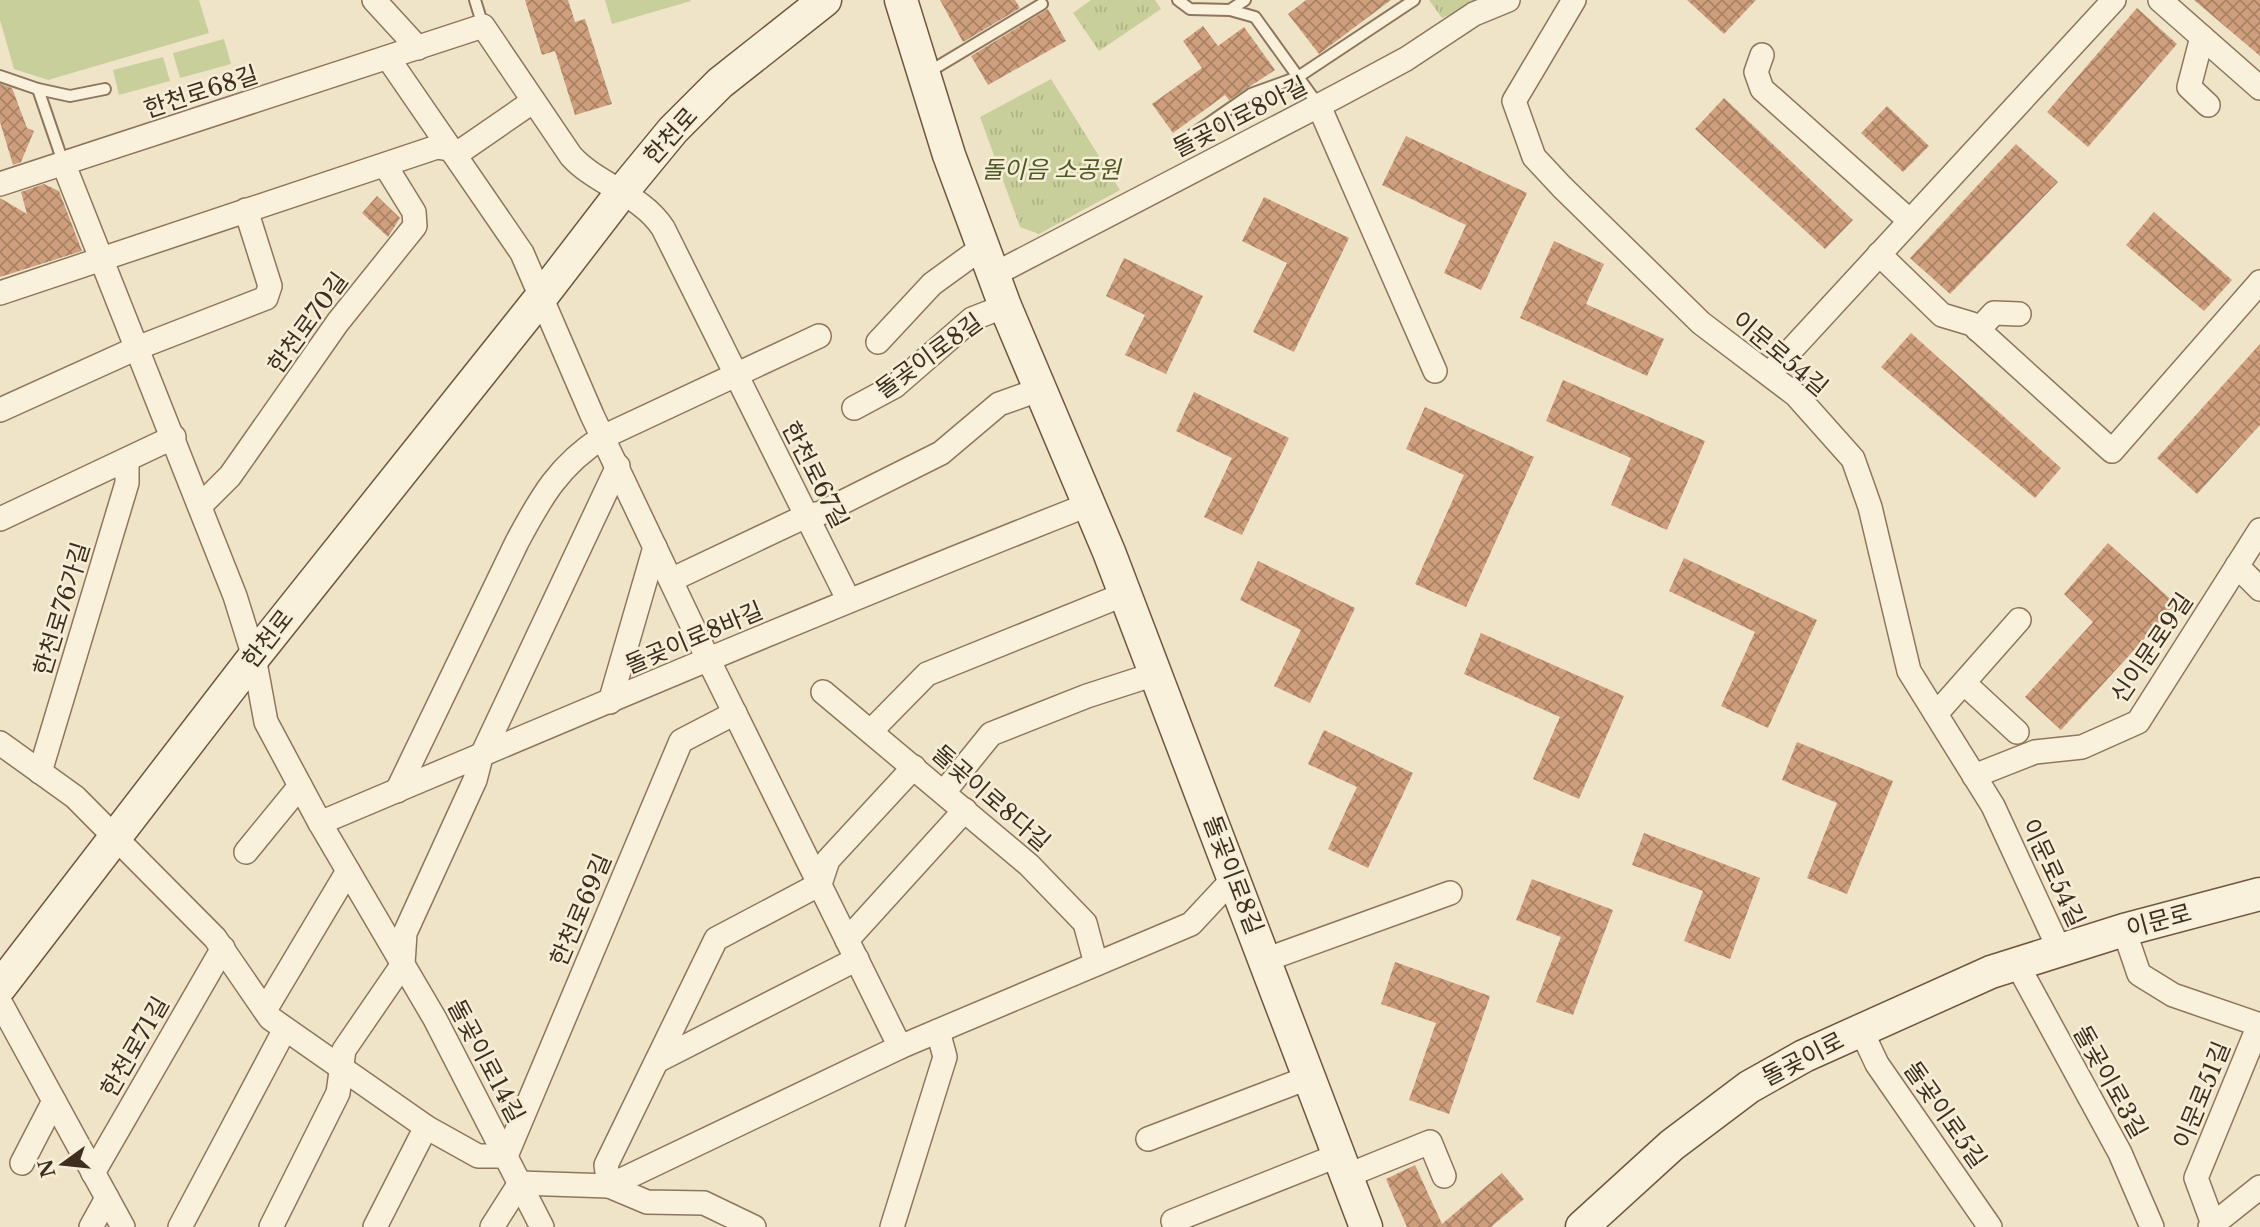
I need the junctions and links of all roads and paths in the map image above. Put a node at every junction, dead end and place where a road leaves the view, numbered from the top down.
1 (374, 0) edge
2 (475, 0) edge
3 (825, 0) edge
4 (901, 0) edge
5 (1178, 0) edge
6 (1203, 0) edge
7 (1245, 0) edge
8 (1414, 0) edge
9 (1508, 0) edge
10 (1574, 0) edge
11 (2114, 0) edge
12 (2160, 0) edge
13 (1042, 4) dead end
14 (1210, 10) junction
15 (1230, 10) junction
16 (483, 26) junction
17 (2202, 37) junction
18 (418, 48) junction
19 (1762, 55) dead end
20 (388, 58) junction
21 (924, 75) junction
22 (0, 76) edge
23 (1298, 77) junction
24 (2260, 88) edge
25 (38, 89) junction
26 (106, 89) dead end
27 (532, 102) junction
28 (2208, 105) dead end
29 (1319, 106) junction
30 (1186, 139) dead end
31 (450, 149) junction
32 (64, 165) junction
33 (385, 165) junction
34 (0, 184) edge
35 (622, 192) junction
36 (246, 210) junction
37 (1910, 221) junction
38 (1879, 254) junction
39 (101, 258) junction
40 (988, 261) junction
41 (2260, 282) edge
42 (0, 293) edge
43 (542, 296) junction
44 (1005, 306) junction
45 (2018, 314) dead end
46 (1978, 330) junction
47 (819, 336) dead end
48 (878, 342) dead end
49 (137, 348) junction
50 (1435, 372) dead end
51 (736, 374) junction
52 (1769, 374) junction
53 (1041, 388) junction
54 (854, 408) dead end
55 (0, 410) edge
56 (174, 437) junction
57 (603, 437) junction
58 (127, 460) junction
59 (618, 467) junction
60 (1090, 504) junction
61 (201, 506) junction
62 (806, 516) junction
63 (0, 519) edge
64 (2260, 530) edge
65 (655, 547) junction
66 (2237, 566) junction
67 (671, 580) junction
68 (2260, 589) edge
69 (1125, 594) junction
70 (848, 599) junction
71 (2019, 620) dead end
72 (254, 657) junction
73 (709, 661) junction
74 (1156, 674) junction
75 (1964, 683) junction
76 (823, 692) dead end
77 (610, 702) junction
78 (735, 713) junction
79 (1936, 714) junction
80 (871, 731) junction
81 (2017, 732) dead end
82 (0, 744) edge
83 (481, 757) junction
84 (914, 767) junction
85 (40, 772) junction
86 (1974, 776) junction
87 (300, 786) junction
88 (397, 790) junction
89 (944, 792) junction
90 (965, 810) junction
91 (320, 823) junction
92 (115, 837) junction
93 (246, 852) dead end
94 (348, 871) junction
95 (1233, 879) junction
96 (820, 884) junction
97 (1450, 893) dead end
98 (2260, 894) edge
99 (2124, 930) junction
100 (223, 948) junction
101 (852, 950) junction
102 (2060, 951) junction
103 (1265, 960) junction
104 (403, 964) junction
105 (1096, 964) junction
106 (2017, 964) junction
107 (0, 988) edge
108 (0, 1002) edge
109 (265, 1010) junction
110 (2260, 1025) edge
111 (285, 1029) junction
112 (1861, 1030) junction
113 (938, 1031) junction
114 (901, 1047) junction
115 (657, 1061) junction
116 (343, 1069) junction
117 (1310, 1077) junction
118 (54, 1101) junction
119 (426, 1127) junction
120 (1147, 1139) dead end
121 (506, 1156) junction
122 (22, 1163) dead end
123 (1343, 1165) junction
124 (93, 1173) junction
125 (1444, 1176) dead end
126 (520, 1183) junction
127 (609, 1186) junction
128 (2260, 1187) edge
129 (107, 1198) junction
130 (1173, 1221) dead end
131 (1597, 1222) edge
132 (2211, 1226) edge
133 (90, 1227) edge
134 (123, 1227) edge
135 (180, 1227) edge
136 (271, 1227) edge
137 (375, 1227) edge
138 (492, 1227) edge
139 (542, 1227) edge
140 (754, 1227) edge
141 (892, 1227) edge
142 (1366, 1227) edge
143 (1990, 1227) edge
144 (2151, 1227) edge

1 - 18 street
2 - 16 lane
3 - 35 main road, 한천로
4 - 21 main road, 돌곶이로8길
5 - 14 lane
6 - 14 lane
7 - 15 lane
8 - 23 lane
9 - 29 street, 돌곶이로8아길
10 - 52 street, 이문로54길
11 - 37 street
12 - 17 street
13 - 21 lane
14 - 15 lane
15 - 23 lane
16 - 18 street, 한천로68길
16 - 27 street
17 - 24 street
17 - 28 street
18 - 20 street, 한천로68길
19 - 37 street
20 - 31 street
20 - 32 street, 한천로68길
21 - 40 main road, 돌곶이로8길
22 - 25 lane
23 - 29 lane
23 - 30 lane
25 - 26 lane
25 - 32 lane
27 - 31 street
27 - 35 street
29 - 40 street, 돌곶이로8아길
29 - 50 street
31 - 33 street
31 - 43 street
32 - 34 street, 한천로68길
32 - 39 street
33 - 36 street
33 - 61 street, 한천로70길
35 - 43 main road, 한천로
35 - 51 street, 한천로67길
36 - 39 street
36 - 49 street, 한천로70길
37 - 38 street
38 - 46 street
38 - 52 street
39 - 42 street
39 - 49 street
40 - 44 main road, 돌곶이로8길
40 - 48 street, 돌곶이로8길
41 - 46 street
43 - 57 street
43 - 72 main road, 한천로
44 - 53 main road, 돌곶이로8길
44 - 54 street, 돌곶이로8길
45 - 46 street
47 - 51 street
49 - 55 street, 한천로70길
49 - 56 street
51 - 57 street
51 - 62 street, 한천로67길
52 - 79 street, 이문로54길
53 - 60 main road, 돌곶이로8길
53 - 62 street
56 - 58 street
56 - 61 street
57 - 59 street
57 - 88 street
58 - 63 street
58 - 85 street, 한천로76가길
59 - 65 street
59 - 83 street
60 - 69 main road, 돌곶이로8길
60 - 70 street, 돌곶이로8바길
61 - 72 street
62 - 67 street
62 - 70 street, 한천로67길
64 - 66 street, 신이문로9길
65 - 67 street
65 - 77 street
66 - 68 street
66 - 86 street, 신이문로9길
67 - 73 street
69 - 74 main road, 돌곶이로8길
69 - 80 street
70 - 73 street, 돌곶이로8바길
71 - 75 street
72 - 87 street, 돌곶이로14길
72 - 92 main road, 한천로
73 - 77 street, 돌곶이로8바길
73 - 78 street
74 - 89 street
74 - 95 main road, 돌곶이로8길
75 - 79 street
75 - 81 street
76 - 80 street, 돌곶이로8다길
77 - 83 street, 돌곶이로8바길
78 - 96 street
78 - 121 street, 한천로69길
79 - 86 street, 이문로54길
80 - 84 street, 돌곶이로8다길
82 - 85 street
83 - 88 street, 돌곶이로8바길
83 - 104 street
84 - 89 street, 돌곶이로8다길
84 - 96 street
85 - 92 street
86 - 102 street, 이문로54길
87 - 91 street, 돌곶이로14길
87 - 93 street
88 - 91 street, 돌곶이로8바길
89 - 90 street, 돌곶이로8다길
90 - 101 street
90 - 105 street, 돌곶이로8다길
91 - 94 street, 돌곶이로14길
92 - 100 street
92 - 107 main road, 한천로
94 - 104 street, 돌곶이로14길
94 - 109 street
95 - 103 main road, 돌곶이로8길
95 - 105 street
96 - 101 street
96 - 115 street
97 - 103 street
98 - 99 main road, 이문로
99 - 102 main road, 이문로
99 - 110 street, 이문로51길
100 - 109 street
100 - 124 street, 한천로71길
101 - 114 street
101 - 115 street
102 - 106 main road, 돌곶이로
103 - 117 main road, 돌곶이로8길
104 - 116 street
104 - 121 street, 돌곶이로14길
105 - 113 street
106 - 112 main road, 돌곶이로
106 - 144 street, 돌곶이로3길
108 - 118 street
109 - 111 street
110 - 132 street, 이문로51길
111 - 116 street
111 - 135 street
112 - 131 main road, 돌곶이로
112 - 143 street, 돌곶이로5길
113 - 114 street
113 - 141 street
114 - 127 street
115 - 127 street
116 - 119 street
116 - 136 street
117 - 120 street
117 - 123 main road, 돌곶이로8길
118 - 122 street
118 - 124 street
119 - 121 street
119 - 137 street
121 - 126 street, 돌곶이로14길
123 - 125 street
123 - 130 street
123 - 142 main road, 돌곶이로8길
124 - 129 street
126 - 127 street
126 - 138 street
126 - 139 street, 돌곶이로14길
127 - 140 street
128 - 132 street
129 - 133 street
129 - 134 street

